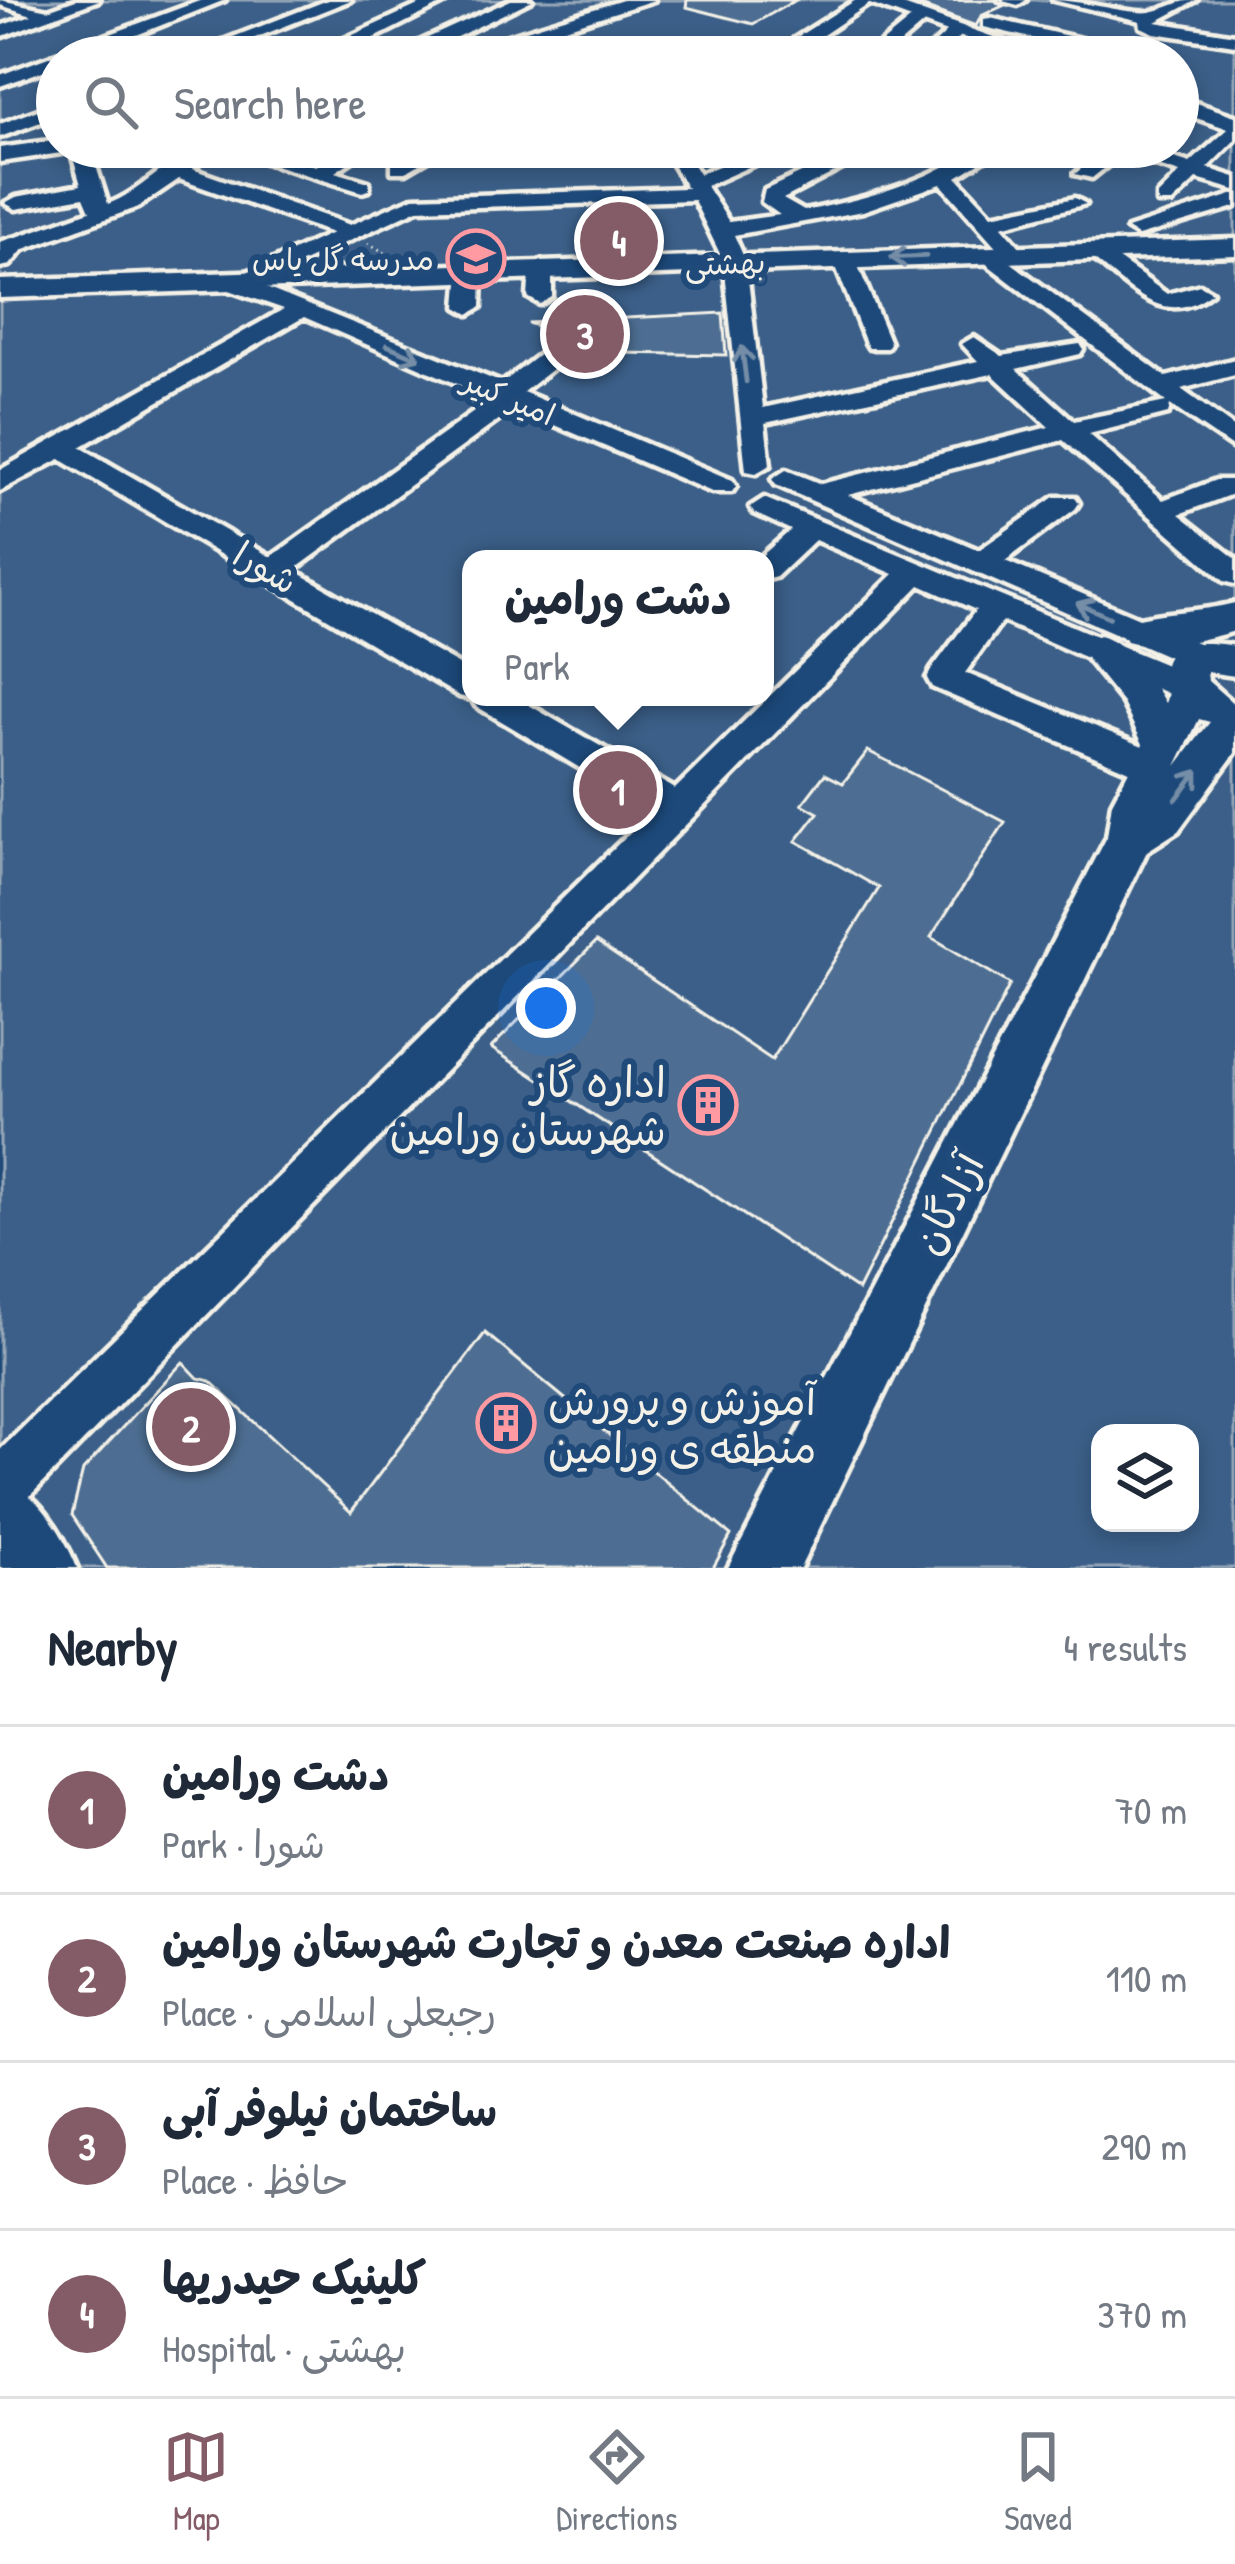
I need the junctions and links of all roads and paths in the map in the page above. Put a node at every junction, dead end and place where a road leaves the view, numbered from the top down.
1 (92, 0) edge
2 (217, 0) edge
3 (343, 0) edge
4 (444, 0) edge
5 (524, 0) edge
6 (644, 0) edge
7 (868, 0) edge
8 (1013, 0) edge
9 (1061, 0) edge
10 (16, 2) edge
11 (282, 2) edge
12 (1182, 5) edge
13 (306, 14) junction
14 (492, 14) junction
15 (48, 15) junction
16 (1215, 17) dead end
17 (922, 18) junction
18 (1151, 18) junction
19 (1071, 20) dead end
20 (1235, 22) edge
21 (1113, 28) dead end
22 (973, 29) junction
23 (0, 32) edge
24 (366, 33) junction
25 (125, 35) edge
26 (247, 36) edge
27 (360, 36) edge
28 (446, 36) edge
29 (522, 36) edge
30 (811, 36) edge
31 (900, 36) edge
32 (963, 36) edge
33 (989, 36) edge
34 (1035, 36) edge
35 (1055, 36) edge
36 (1106, 36) edge
37 (1176, 36) edge
38 (1235, 40) edge
39 (1199, 42) edge
40 (36, 67) edge
41 (0, 81) edge
42 (1199, 110) edge
43 (36, 117) edge
44 (1233, 119) edge
45 (0, 131) edge
46 (36, 150) edge
47 (0, 155) edge
48 (1199, 161) edge
49 (87, 168) edge
50 (181, 168) edge
51 (301, 168) edge
52 (326, 168) edge
53 (685, 168) edge
54 (739, 168) edge
55 (828, 168) edge
56 (956, 168) edge
57 (1093, 168) edge
58 (1186, 168) edge
59 (1192, 170) junction
60 (177, 171) junction
61 (318, 173) junction
62 (1085, 174) dead end
63 (944, 175) junction
64 (1235, 184) edge
65 (93, 188) junction
66 (698, 188) junction
67 (1165, 200) dead end
68 (1235, 200) edge
69 (16, 202) dead end
70 (1075, 204) dead end
71 (296, 213) junction
72 (101, 216) junction
73 (802, 218) junction
74 (987, 223) junction
75 (1138, 229) dead end
76 (722, 230) junction
77 (347, 232) junction
78 (1230, 250) edge
79 (4, 252) edge
80 (1099, 252) junction
81 (1000, 255) junction
82 (844, 259) junction
83 (735, 262) junction
84 (472, 270) junction
85 (418, 272) junction
86 (300, 275) junction
87 (255, 277) junction
88 (217, 278) junction
89 (0, 289) edge
90 (1200, 292) dead end
91 (300, 307) junction
92 (469, 307) dead end
93 (878, 343) dead end
94 (974, 344) dead end
95 (1071, 349) dead end
96 (561, 350) dead end
97 (998, 366) junction
98 (1235, 367) edge
99 (507, 396) junction
100 (1160, 397) junction
101 (752, 418) junction
102 (1069, 431) junction
103 (1235, 441) edge
104 (60, 447) junction
105 (756, 465) junction
106 (786, 479) junction
107 (0, 482) edge
108 (1226, 486) dead end
109 (722, 487) junction
110 (820, 493) junction
111 (1066, 503) dead end
112 (764, 507) junction
113 (1158, 512) junction
114 (811, 528) junction
115 (774, 562) edge
116 (983, 562) junction
117 (272, 571) junction
118 (915, 572) junction
119 (1235, 574) edge
120 (995, 607) junction
121 (1235, 620) edge
122 (1141, 631) junction
123 (1100, 650) junction
124 (1203, 671) edge
125 (462, 682) edge
126 (503, 706) edge
127 (1235, 712) edge
128 (1235, 721) edge
129 (1159, 755) junction
130 (679, 808) junction
131 (1130, 838) junction
132 (0, 1487) edge
133 (0, 1511) edge
134 (41, 1568) edge
135 (764, 1568) edge

1 - 15 street
2 - 25 street
3 - 13 street
4 - 14 street
4 - 24 street
5 - 14 street
6 - 29 main road
7 - 17 main road
7 - 30 street
8 - 22 street
9 - 18 street
10 - 15 street
11 - 13 street
12 - 18 street
13 - 24 street
13 - 26 street
14 - 28 street
15 - 23 street
16 - 20 street
17 - 22 main road
17 - 31 street
18 - 37 street
19 - 35 street
21 - 36 street
22 - 32 street
22 - 33 main road
22 - 34 street
24 - 27 street
38 - 39 street
40 - 41 street
42 - 44 main road
43 - 45 street
44 - 48 street
46 - 47 main road
49 - 65 street
50 - 60 street
51 - 61 street
52 - 61 street
53 - 66 street
54 - 66 street
55 - 73 street
56 - 63 street
57 - 62 street
58 - 59 street
59 - 64 street
59 - 67 street
60 - 71 street
60 - 72 street
61 - 71 street
63 - 73 street
63 - 74 street
65 - 69 street
65 - 72 street
66 - 76 street
66 - 77 street
68 - 75 street
70 - 74 street
71 - 77 street
72 - 79 street
73 - 76 street
74 - 81 street
76 - 83 street
77 - 85 path
77 - 87 street
78 - 80 main road, بهشتی
80 - 81 main road, بهشتی
80 - 90 street
81 -> 82 main road, بهشتی
81 - 100 street
82 - 83 main road, بهشتی
82 - 93 street
83 - 84 main road, بهشتی
101 -> 83 street
84 - 85 main road, بهشتی
84 - 92 street
85 - 86 main road, بهشتی
86 - 87 main road, بهشتی
86 - 91 street
87 - 88 main road, بهشتی
88 - 89 main road, بهشتی
88 - 91 street, امیر کبیر
91 -> 99 street, امیر کبیر
91 - 104 street
94 - 97 street
95 - 97 street
96 - 99 street
97 - 101 street
97 - 102 street
98 - 100 street
99 - 109 street, امیر کبیر
99 - 117 street
100 - 102 street
100 - 103 street
101 - 105 street
102 - 110 street
102 - 113 street
104 - 107 street
104 - 117 street, شورا
105 - 106 street
105 - 109 street
106 - 110 street
106 - 112 street
108 - 113 street
109 - 112 street, امیر کبیر
110 - 116 street
111 - 116 street
112 - 114 street
113 - 119 street
114 - 115 street
114 - 118 street
122 -> 116 street
117 - 125 street, شورا
118 - 120 street
118 - 130 street
120 - 123 street
120 - 129 street
121 - 122 main road
121 - 124 main road
122 - 124 street
123 - 124 street
123 - 129 main road
124 - 127 main road
124 - 129 main road
126 - 130 street
131 -> 128 main road
129 - 131 main road
130 - 132 street
131 - 135 main road, آزادگان
133 - 134 main road

